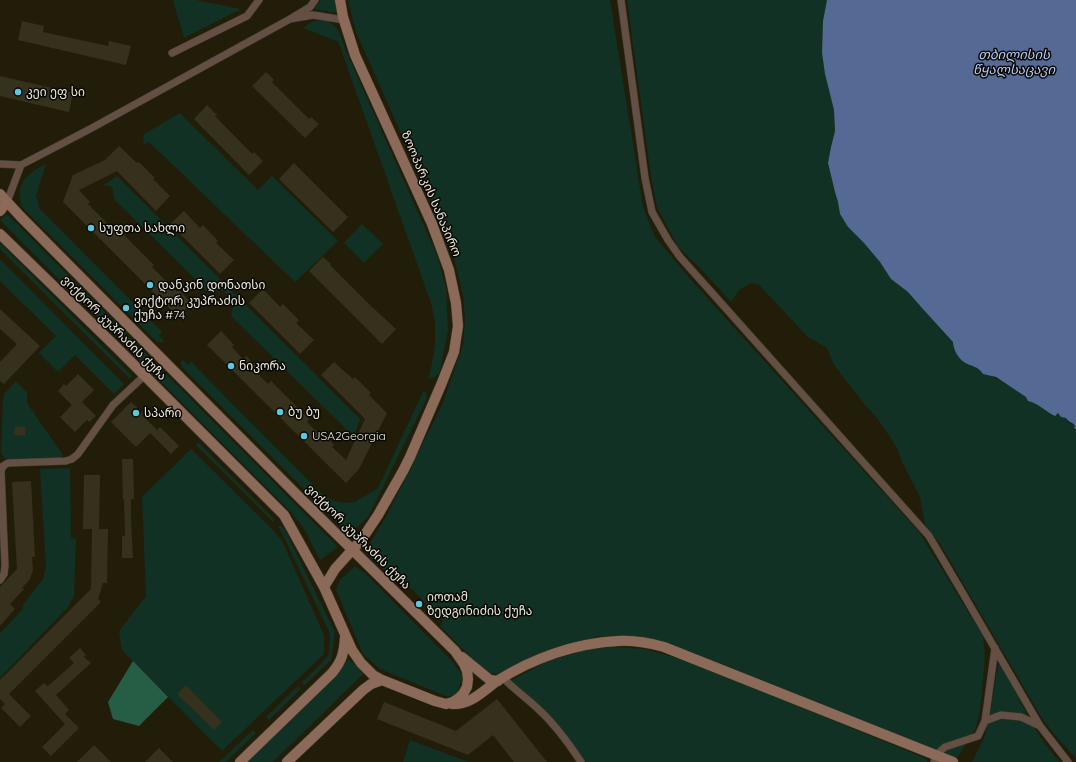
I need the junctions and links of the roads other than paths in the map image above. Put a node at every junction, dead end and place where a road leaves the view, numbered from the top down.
1 (259, 0) edge
2 (316, 0) edge
3 (340, 0) edge
4 (621, 0) edge
5 (290, 19) junction
6 (344, 20) junction
7 (172, 53) dead end
8 (0, 164) edge
9 (21, 165) junction
10 (0, 194) edge
11 (7, 202) junction
12 (0, 211) edge
13 (0, 234) edge
14 (144, 376) junction
15 (353, 550) junction
16 (0, 580) edge
17 (324, 587) junction
18 (345, 637) junction
19 (995, 648) junction
20 (455, 651) junction
21 (382, 680) junction
22 (501, 680) junction
23 (446, 704) junction
24 (984, 720) junction
25 (1040, 726) junction
26 (935, 759) edge
27 (240, 762) edge
28 (287, 762) edge
29 (581, 762) edge
30 (953, 762) edge
31 (1068, 762) edge

1 - 7 street
2 - 5 street
3 - 6 main road, ზოოპარკის სანაპირო
4 - 19 street
5 - 6 street
5 - 9 street
6 - 15 main road, ზოოპარკის სანაპირო
8 - 9 street
9 - 11 street
10 - 11 main road, ვიქტორ კუპრაძის ქუჩა
11 - 12 main road
11 - 15 main road, ვიქტორ კუპრაძის ქუჩა
13 - 14 main road, ვიქტორ კუპრაძის ქუჩა
14 - 16 street
14 - 17 main road, ვიქტორ კუპრაძის ქუჩა
15 - 17 main road, ზოოპარკის სანაპირო
15 - 20 main road, ვიქტორ კუპრაძის ქუჩა
17 - 18 main road, ვიქტორ კუპრაძის ქუჩა
18 - 21 main road, ვიქტორ კუპრაძის ქუჩა
18 - 27 main road
19 - 24 street
19 - 25 street
20 - 22 main road
20 - 23 main road, ვიქტორ კუპრაძის ქუჩა
21 - 23 main road, ვიქტორ კუპრაძის ქუჩა
21 - 28 main road
22 - 23 main road
22 - 26 main road
22 - 29 street
24 - 25 street
24 - 26 street
25 - 31 street
26 - 30 main road

